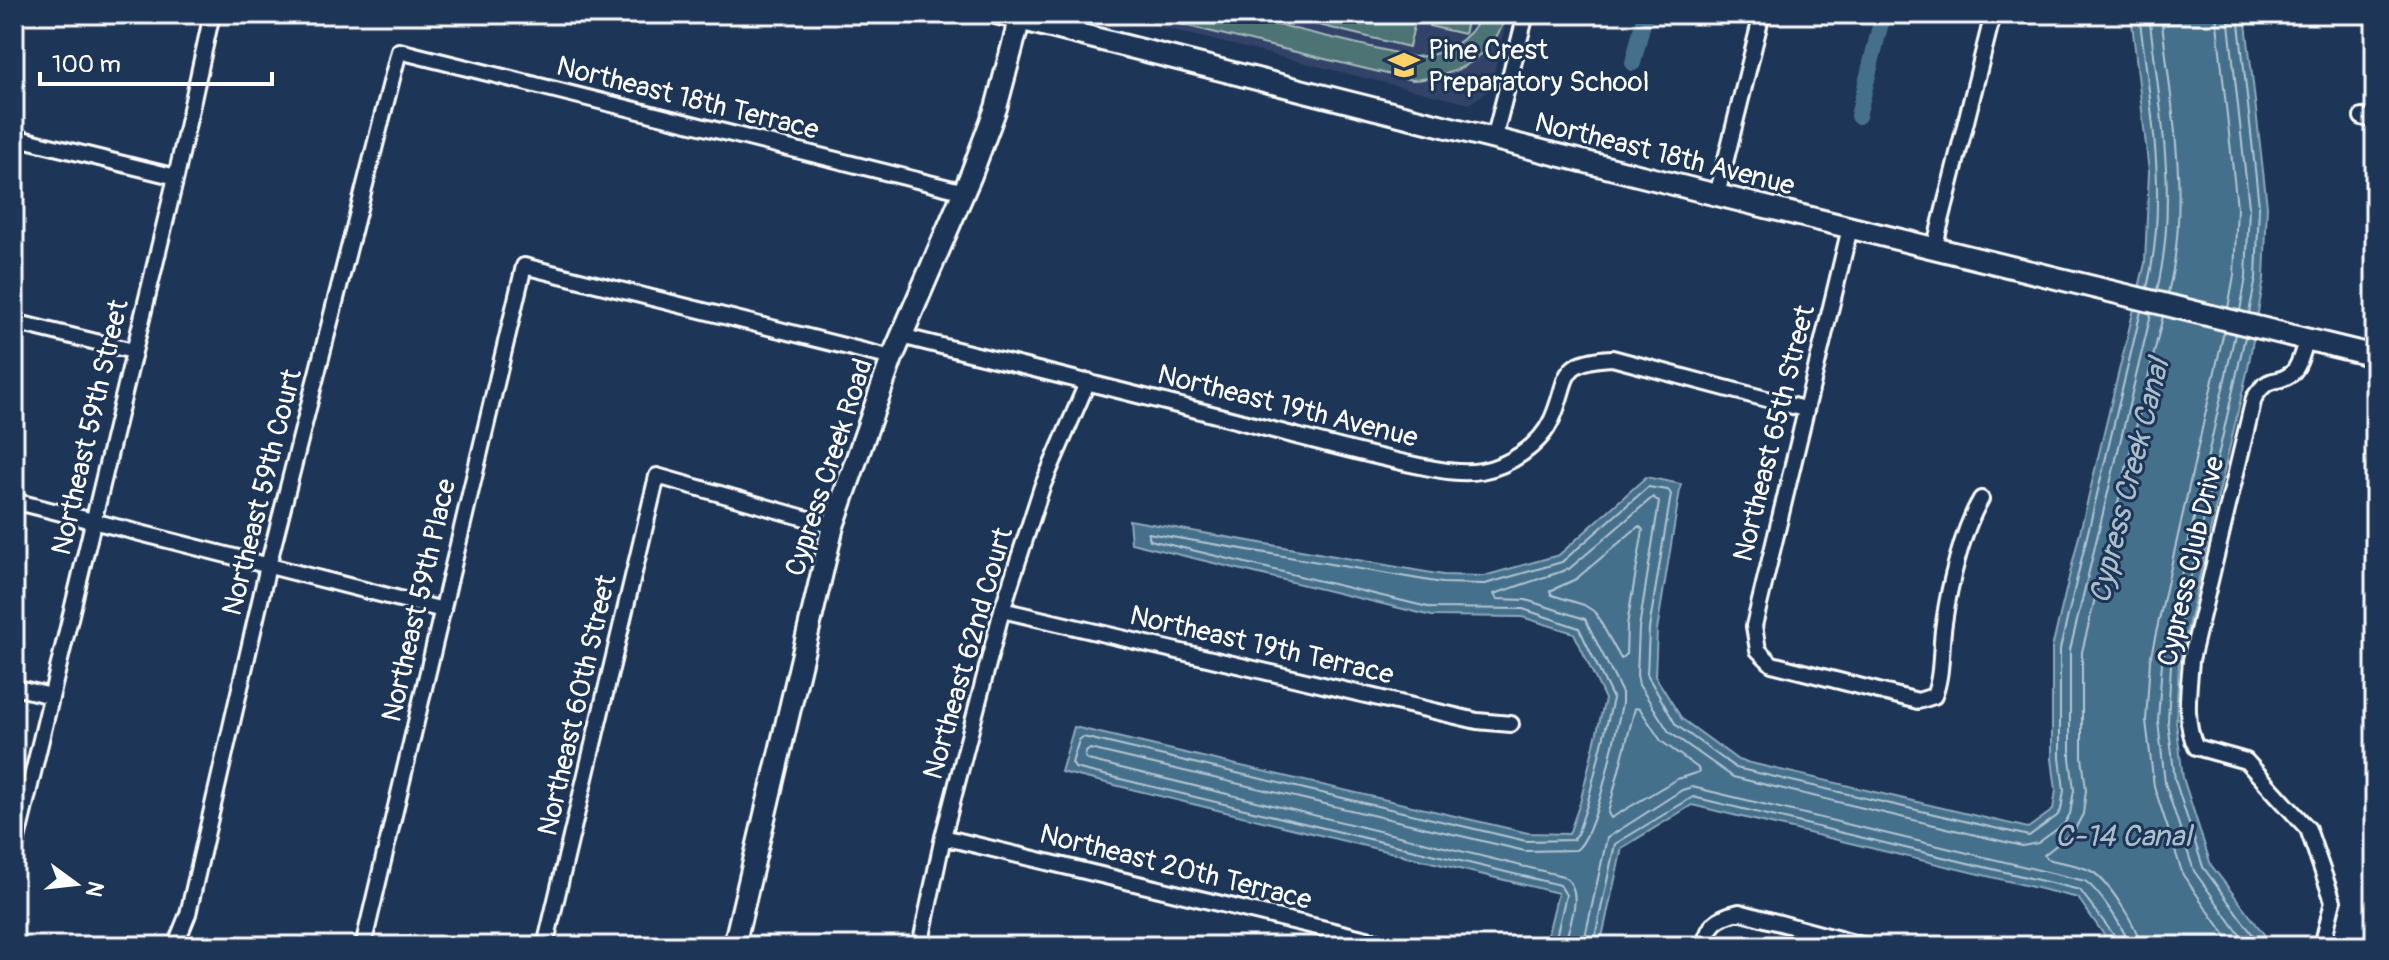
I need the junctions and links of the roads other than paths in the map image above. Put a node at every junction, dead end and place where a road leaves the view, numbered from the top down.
1 (212, 14) edge
2 (999, 14) edge
3 (1526, 14) edge
4 (1762, 14) edge
5 (1993, 14) edge
6 (1022, 16) edge
7 (399, 51) joint
8 (14, 137) edge
9 (1494, 139) junction
10 (176, 177) junction
11 (965, 192) junction
12 (1717, 195) junction
13 (1850, 228) junction
14 (1934, 249) junction
15 (14, 322) edge
16 (901, 336) junction
17 (2307, 338) junction
18 (133, 351) junction
19 (2375, 356) edge
20 (892, 358) junction
21 (1088, 381) junction
22 (1804, 409) junction
23 (1981, 499) dead end
24 (14, 501) edge
25 (93, 521) junction
26 (833, 526) junction
27 (268, 566) junction
28 (443, 610) junction
29 (1002, 610) junction
30 (14, 687) edge
31 (51, 696) junction
32 (1511, 724) dead end
33 (943, 837) junction
34 (14, 852) edge
35 (175, 946) edge
36 (363, 946) edge
37 (545, 946) edge
38 (734, 946) edge
39 (920, 946) edge
40 (1396, 946) edge
41 (1704, 946) edge
42 (1865, 946) edge
43 (2322, 946) edge

1 - 10 street, Northeast 59th Street
2 - 6 street, Northeast 18th Avenue
3 - 9 street
4 - 12 street
5 - 14 street
6 - 9 street, Northeast 18th Avenue
6 - 11 street, Cypress Creek Road
7 - 11 street, Northeast 18th Terrace
7 - 27 street, Northeast 59th Court
8 - 10 street
9 - 12 street, Northeast 18th Avenue
10 - 18 street, Northeast 59th Street
11 - 16 street, Cypress Creek Road
12 - 13 street, Northeast 18th Avenue
13 - 14 street, Northeast 18th Avenue
13 - 22 street, Northeast 65th Street
14 - 17 street, Northeast 18th Avenue
15 - 18 street
16 - 20 street, Cypress Creek Road
16 - 21 street, Northeast 19th Avenue
17 - 19 street, Northeast 18th Avenue
17 - 43 street, Cypress Club Drive
18 - 25 street, Northeast 59th Street
20 - 26 street, Cypress Creek Road
20 - 28 street, Northeast 59th Place
21 - 22 street, Northeast 19th Avenue
21 - 29 street, Northeast 62nd Court
22 - 23 street, Northeast 65th Street
24 - 25 street
25 - 27 street
25 - 31 street, Northeast 59th Street
26 - 37 street, Northeast 60th Street
26 - 38 street, Cypress Creek Road
27 - 28 street
27 - 35 street, Northeast 59th Court
28 - 36 street, Northeast 59th Place
29 - 32 street, Northeast 19th Terrace
29 - 33 street, Northeast 62nd Court
30 - 31 street
31 - 34 street, Northeast 59th Street
33 - 39 street, Northeast 62nd Court
33 - 40 street, Northeast 20th Terrace
41 - 42 street

